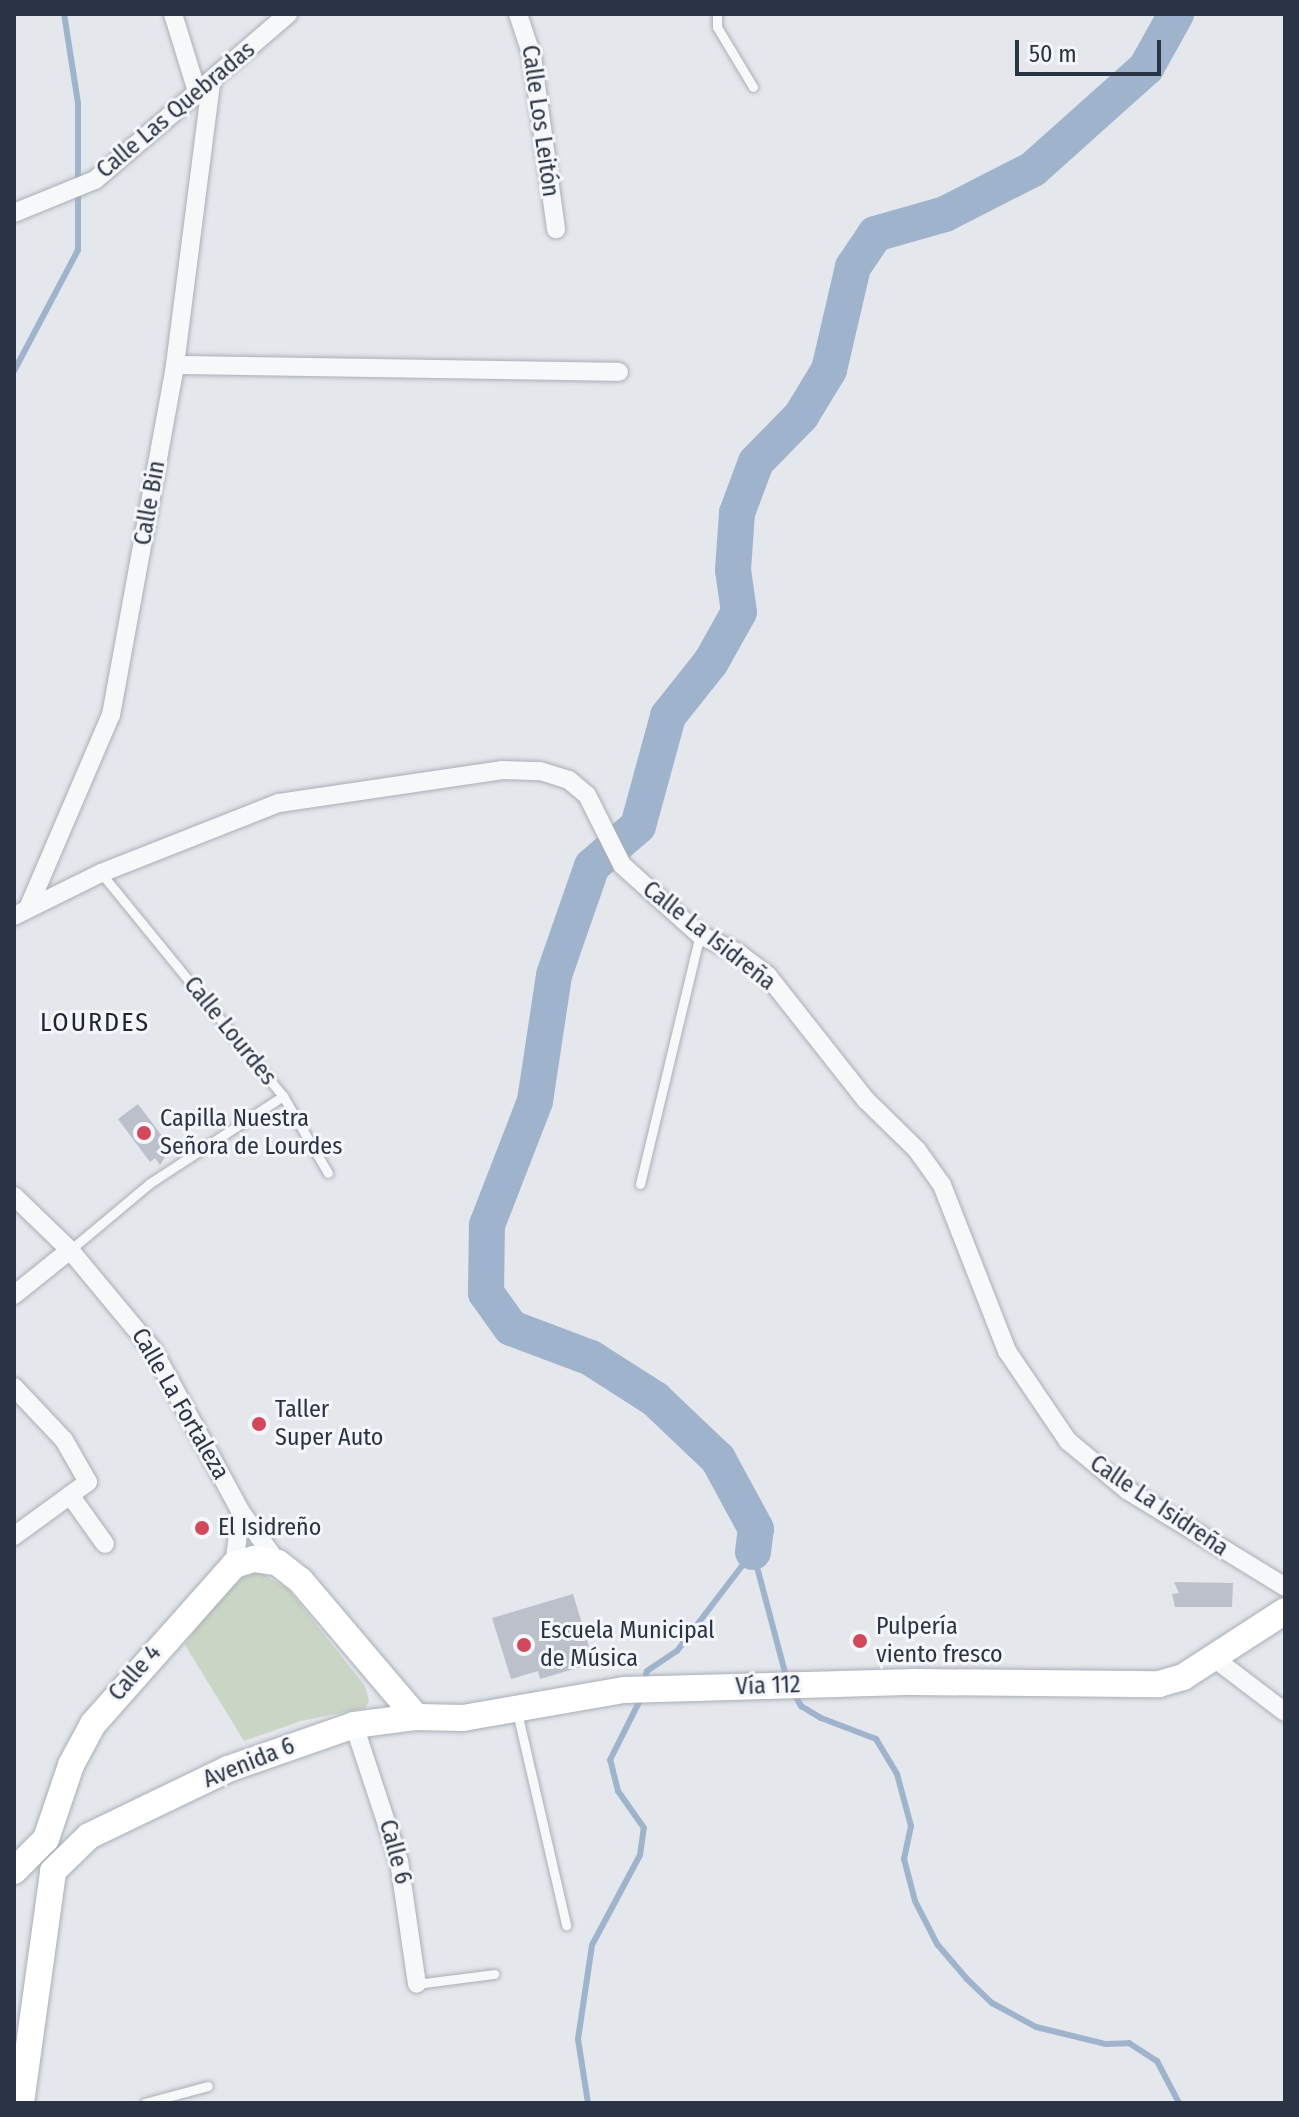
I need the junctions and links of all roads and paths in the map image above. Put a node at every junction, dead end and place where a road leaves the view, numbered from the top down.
1 (173, 14) edge
2 (288, 14) edge
3 (518, 14) edge
4 (717, 14) edge
5 (753, 87) dead end
6 (204, 89) junction
7 (14, 213) edge
8 (556, 229) dead end
9 (175, 365) junction
10 (619, 372) dead end
11 (101, 873) junction
12 (21, 911) edge
13 (700, 935) junction
14 (283, 1096) junction
15 (328, 1173) dead end
16 (640, 1184) dead end
17 (14, 1196) edge
18 (70, 1250) junction
19 (14, 1295) edge
20 (14, 1387) edge
21 (70, 1495) junction
22 (241, 1512) junction
23 (14, 1536) edge
24 (105, 1544) dead end
25 (255, 1563) junction
26 (1285, 1587) edge
27 (1285, 1611) edge
28 (1214, 1658) junction
29 (378, 1672) junction
30 (517, 1709) junction
31 (1285, 1712) edge
32 (416, 1717) junction
33 (354, 1725) junction
34 (56, 1816) junction
35 (89, 1836) junction
36 (17, 1869) edge
37 (50, 1879) junction
38 (566, 1925) dead end
39 (494, 1974) dead end
40 (417, 1984) joint
41 (208, 2086) dead end
42 (21, 2103) edge
43 (145, 2103) edge

1 - 6 street
2 - 6 street, Calle Las Quebradas
3 - 8 street, Calle Los Leitón
4 - 5 lane
6 - 7 street, Calle Las Quebradas
6 - 9 street, Calle Bin
9 - 10 street
9 - 12 street, Calle Bin
11 - 12 street, Calle La Isidreña
11 - 13 street, Calle La Isidreña
11 - 14 lane, Calle Lourdes
13 - 16 lane
13 - 26 street, Calle La Isidreña
14 - 15 lane
14 - 18 lane, Calle Lourdes
17 - 18 street, Calle La Fortaleza
18 - 19 street
18 - 22 street, Calle La Fortaleza
20 - 21 street
21 - 23 street
21 - 24 street
22 - 25 street, Calle La Fortaleza
22 - 25 street
25 - 29 main road
25 - 34 main road, Calle 4
27 - 28 main road, Vía 112
28 - 30 main road, Vía 112
28 - 31 street
29 - 32 main road
29 - 33 main road
30 - 32 main road, Vía 112
30 - 38 lane
32 - 33 main road, Avenida 6
33 - 35 main road, Avenida 6
33 - 40 street, Calle 6
34 - 35 main road
34 - 36 main road
35 - 37 main road
36 - 37 main road
37 - 42 main road
39 - 40 lane
41 - 43 lane

